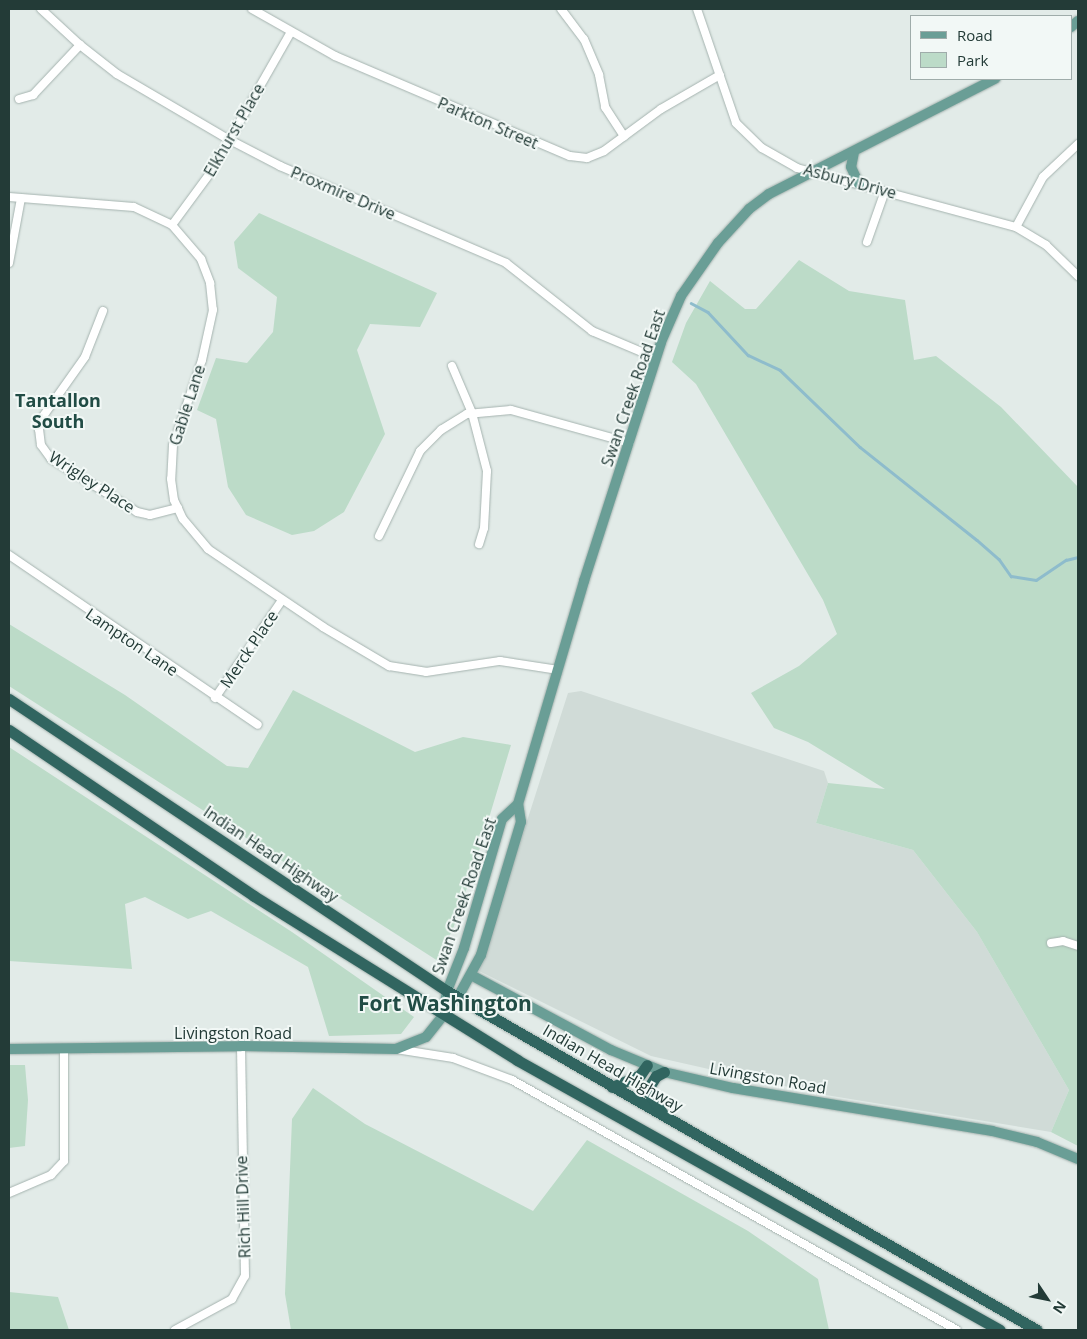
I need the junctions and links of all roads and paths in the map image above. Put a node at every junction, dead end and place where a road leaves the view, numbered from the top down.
1 (41, 9) edge
2 (252, 9) edge
3 (560, 9) edge
4 (697, 9) edge
5 (291, 32) junction
6 (80, 46) junction
7 (720, 75) junction
8 (992, 80) edge
9 (19, 100) dead end
10 (624, 136) junction
11 (228, 139) junction
12 (1078, 144) edge
13 (854, 152) junction
14 (814, 171) junction
15 (859, 184) junction
16 (885, 191) junction
17 (9, 197) edge
18 (21, 198) junction
19 (172, 225) junction
20 (1016, 227) junction
21 (867, 242) dead end
22 (9, 264) edge
23 (1078, 276) edge
24 (103, 311) dead end
25 (656, 358) junction
26 (452, 366) dead end
27 (472, 412) junction
28 (630, 443) junction
29 (178, 508) junction
30 (379, 536) dead end
31 (478, 544) dead end
32 (9, 555) edge
33 (282, 600) junction
34 (558, 670) junction
35 (216, 698) junction
36 (9, 699) edge
37 (258, 725) dead end
38 (9, 730) edge
39 (518, 804) junction
40 (1051, 943) dead end
41 (1078, 946) edge
42 (471, 975) junction
43 (447, 991) junction
44 (458, 997) junction
45 (444, 1014) junction
46 (241, 1046) junction
47 (9, 1049) edge
48 (64, 1049) junction
49 (396, 1050) junction
50 (647, 1065) junction
51 (664, 1072) junction
52 (612, 1087) junction
53 (664, 1116) junction
54 (1078, 1158) edge
55 (9, 1193) edge
56 (175, 1330) edge
57 (957, 1330) edge
58 (1000, 1330) edge
59 (1038, 1330) edge

1 - 6 street, Proxmire Drive
2 - 5 street, Parkton Street
3 - 10 street
4 - 7 street, Asbury Drive
5 - 10 street, Parkton Street
5 - 11 street, Elkhurst Place
6 - 9 street
6 - 11 street, Proxmire Drive
7 - 10 street, Parkton Street
7 - 14 street, Asbury Drive
8 - 13 main road, Swan Creek Road East
11 - 19 street, Elkhurst Place
11 - 25 street, Proxmire Drive
12 - 20 street
13 - 14 main road, Swan Creek Road East
13 - 15 main road
14 - 15 street, Asbury Drive
14 - 25 main road, Swan Creek Road East
15 - 16 street, Asbury Drive
16 - 20 street, Asbury Drive
16 - 21 street
17 - 18 street, Gable Lane
18 - 19 street, Gable Lane
18 - 22 street
19 - 29 street, Gable Lane
20 - 23 street, Asbury Drive
24 - 29 street, Wrigley Place
25 - 28 main road, Swan Creek Road East
26 - 27 street
27 - 28 street
27 - 30 street
27 - 31 street
28 - 34 main road, Swan Creek Road East
29 - 33 street, Gable Lane
32 - 35 street, Lampton Lane
33 - 34 street, Gable Lane
33 - 35 street, Merck Place
34 - 39 main road, Swan Creek Road East
35 - 37 street, Lampton Lane
36 - 43 highway, Indian Head Highway
38 - 45 highway
39 - 42 main road, Swan Creek Road East
39 - 43 main road, Swan Creek Road East
40 - 41 street
42 - 44 main road, Swan Creek Road East
42 - 50 main road, Livingston Road
43 - 44 highway, Indian Head Highway
43 - 45 main road, Swan Creek Road East
44 - 45 main road, Swan Creek Road East
44 - 52 highway, Indian Head Highway
45 - 49 main road, Livingston Road
45 - 58 highway
46 - 48 main road, Livingston Road
46 - 49 main road, Livingston Road
46 - 56 street, Rich Hill Drive
47 - 48 main road, Livingston Road
48 - 55 street
49 - 57 street
50 - 51 main road, Livingston Road
50 - 52 highway
51 - 53 highway
51 - 54 main road, Livingston Road
52 - 53 highway, Indian Head Highway
53 - 59 highway, Indian Head Highway

